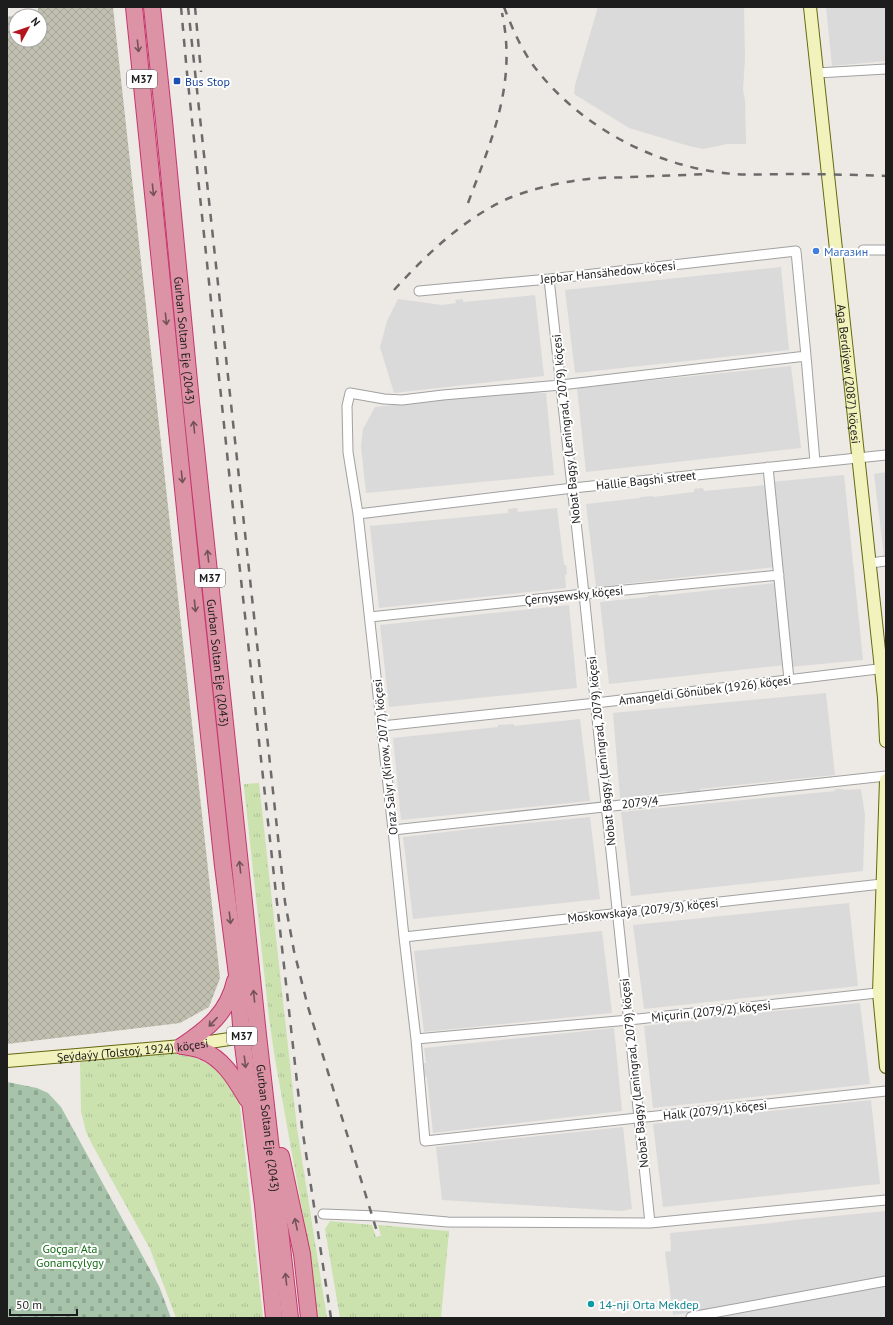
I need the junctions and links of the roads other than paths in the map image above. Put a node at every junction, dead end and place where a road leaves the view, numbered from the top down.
1 (134, 7) edge
2 (152, 7) edge
3 (810, 7) edge
4 (886, 69) edge
5 (817, 73) junction
6 (863, 250) dead end
7 (886, 250) edge
8 (549, 279) junction
9 (419, 291) dead end
10 (806, 356) junction
11 (561, 385) junction
12 (886, 455) edge
13 (859, 458) junction
14 (815, 462) junction
15 (768, 467) junction
16 (573, 488) junction
17 (358, 514) junction
18 (886, 561) edge
19 (870, 563) junction
20 (779, 575) junction
21 (584, 594) junction
22 (370, 617) junction
23 (883, 669) edge
24 (789, 680) junction
25 (596, 703) junction
26 (382, 726) junction
27 (886, 741) edge
28 (886, 776) edge
29 (886, 780) edge
30 (607, 806) junction
31 (393, 830) junction
32 (882, 884) junction
33 (618, 912) junction
34 (404, 937) junction
35 (237, 975) junction
36 (882, 993) edge
37 (629, 1020) junction
38 (250, 1036) junction
39 (416, 1039) junction
40 (182, 1046) junction
41 (7, 1061) edge
42 (262, 1067) junction
43 (886, 1067) edge
44 (886, 1091) edge
45 (250, 1104) junction
46 (639, 1118) junction
47 (425, 1141) joint
48 (886, 1200) edge
49 (323, 1214) dead end
50 (650, 1223) junction
51 (886, 1281) edge
52 (691, 1317) dead end
53 (274, 1318) edge
54 (290, 1318) edge
55 (310, 1318) edge

1 -> 35 highway, Gurban Soltan Eje (2043) / M37
38 -> 2 highway, Gurban Soltan Eje (2043) / M37
3 - 5 street, Aga Berdiýew (2087) köçesi
4 - 5 street
5 - 13 street, Aga Berdiýew (2087) köçesi
6 - 7 street
8 - 9 street, Jepbar Hansähedow köçesi
8 - 10 street, Jepbar Hansähedow köçesi
8 - 11 street, Nobat Bagşy (Leningrad, 2079) köçesi
10 - 11 street
10 - 14 street
11 - 16 street, Nobat Bagşy (Leningrad, 2079) köçesi
11 - 17 street, Oraz Salyr (Kirow, 2077) köçesi
12 - 13 street, Hallie Bagshi street
13 - 14 street, Hallie Bagshi street
13 - 19 street, Aga Berdiýew (2087) köçesi
14 - 15 street, Hallie Bagshi street
15 - 16 street, Hallie Bagshi street
15 - 20 street
16 - 17 street, Hallie Bagshi street
16 - 21 street, Nobat Bagşy (Leningrad, 2079) köçesi
17 - 22 street, Oraz Salyr (Kirow, 2077) köçesi
18 - 19 street
19 - 23 street, Aga Berdiýew (2087) köçesi
20 - 21 street, Çernyşewsky köçesi
20 - 24 street
21 - 22 street, Çernyşewsky köçesi
21 - 25 street, Nobat Bagşy (Leningrad, 2079) köçesi
22 - 26 street, Oraz Salyr (Kirow, 2077) köçesi
23 - 24 street, Amangeldi Gönübek (1926) köçesi
23 - 27 street, Aga Berdiýew (2087) köçesi
24 - 25 street, Amangeldi Gönübek (1926) köçesi
25 - 26 street, Amangeldi Gönübek (1926) köçesi
25 - 30 street, Nobat Bagşy (Leningrad, 2079) köçesi
26 - 31 street, Oraz Salyr (Kirow, 2077) köçesi
28 - 30 street, 2079/4 / 2079/4
29 - 32 street
30 - 31 street, 2079/4 / 2079/4
30 - 33 street, Nobat Bagşy (Leningrad, 2079) köçesi
31 - 34 street, Oraz Salyr (Kirow, 2077) köçesi
32 - 33 street, Moskowskaýa (2079/3) köçesi
32 - 36 street
33 - 34 street, Moskowskaýa (2079/3) köçesi
33 - 37 street, Nobat Bagşy (Leningrad, 2079) köçesi
34 - 39 street, Oraz Salyr (Kirow, 2077) köçesi
35 - 38 highway, Gurban Soltan Eje (2043) / M37
35 -> 40 highway
36 - 37 street, Miçurin (2079/2) köçesi
36 - 43 street
37 - 39 street, Miçurin (2079/2) köçesi
37 - 46 street, Nobat Bagşy (Leningrad, 2079) köçesi
38 - 40 street, Şeýdaýy (Tolstoý, 1924) köçesi
38 - 42 highway, Gurban Soltan Eje (2043) / M37
38 -> 45 highway, Gurban Soltan Eje (2043) / M37
39 - 47 street, Oraz Salyr (Kirow, 2077) köçesi
40 - 41 street, Şeýdaýy (Tolstoý, 1924) köçesi
40 - 45 highway, Gurban Soltan Eje (2043)
54 -> 42 highway, Gurban Soltan Eje (2043) / M37
55 -> 42 highway
44 - 46 street, Halk (2079/1) köçesi
45 - 53 highway, Gurban Soltan Eje (2043) / M37
46 - 47 street, Halk (2079/1) köçesi
46 - 50 street, Nobat Bagşy (Leningrad, 2079) köçesi
48 - 50 street
49 - 50 street
51 - 52 street

